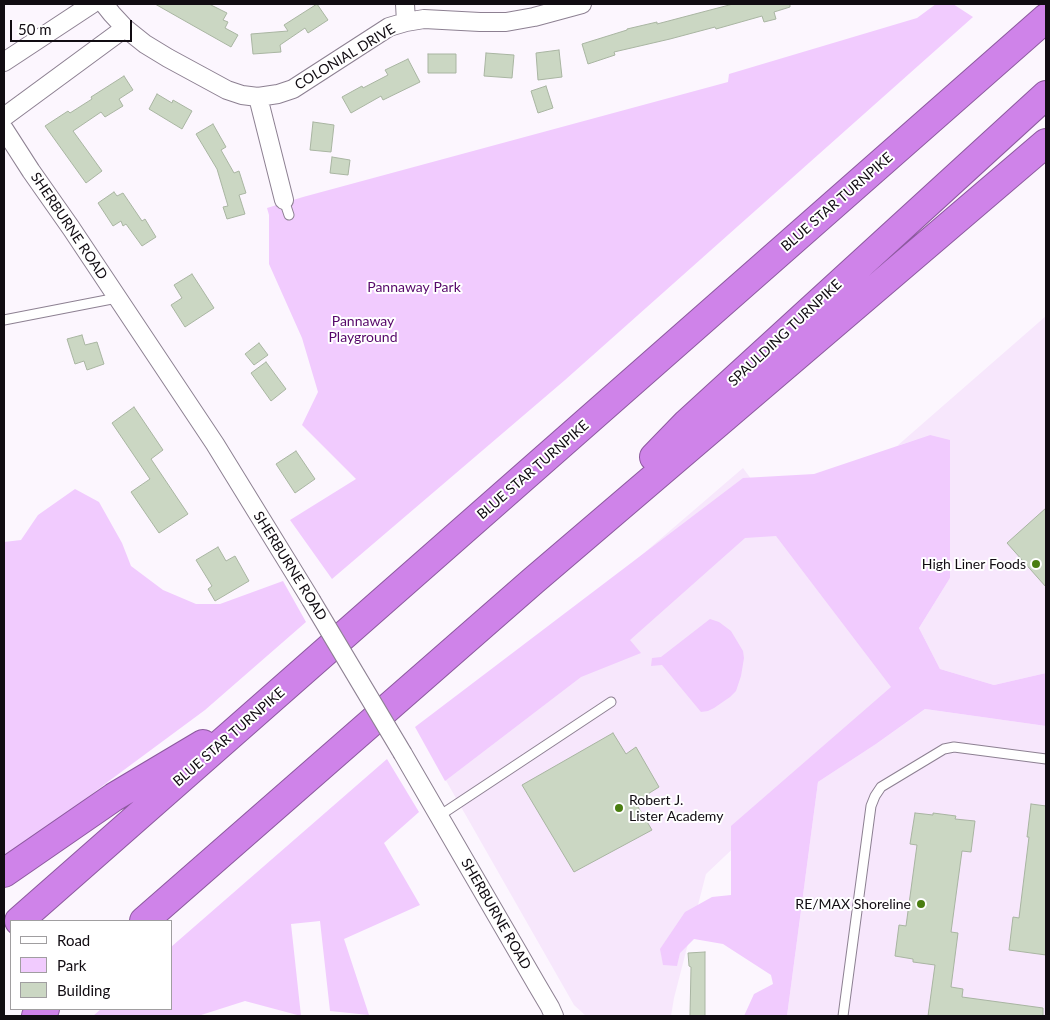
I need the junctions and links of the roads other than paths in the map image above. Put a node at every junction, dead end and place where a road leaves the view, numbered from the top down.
1 (92, 4) edge
2 (104, 4) edge
3 (405, 4) edge
4 (582, 4) edge
5 (1035, 4) edge
6 (1046, 18) edge
7 (406, 22) junction
8 (125, 28) junction
9 (4, 62) edge
10 (977, 79) junction
11 (1046, 95) edge
12 (258, 97) junction
13 (4, 118) edge
14 (4, 129) edge
15 (1046, 143) edge
16 (287, 207) dead end
17 (117, 298) junction
18 (4, 320) edge
19 (532, 581) junction
20 (611, 702) dead end
21 (252, 716) junction
22 (1046, 759) edge
23 (439, 816) junction
24 (4, 873) edge
25 (20, 920) edge
26 (145, 920) edge
27 (554, 1016) edge
28 (844, 1016) edge

1 - 9 street
2 - 8 street, COLONIAL DRIVE
3 - 7 street
4 - 7 street, COLONIAL DRIVE
5 - 10 highway
6 - 10 highway, BLUE STAR TURNPIKE
7 - 12 street, COLONIAL DRIVE
8 - 12 street, COLONIAL DRIVE
8 - 13 street
10 - 21 highway, BLUE STAR TURNPIKE
11 - 19 highway, SPAULDING TURNPIKE
12 - 16 street
14 - 17 street, SHERBURNE ROAD
15 - 19 highway
17 - 18 lane
17 - 23 street, SHERBURNE ROAD, bridge
19 - 26 highway
20 - 23 lane
21 - 24 highway
21 - 25 highway, BLUE STAR TURNPIKE
22 - 28 lane
23 - 27 street, SHERBURNE ROAD

